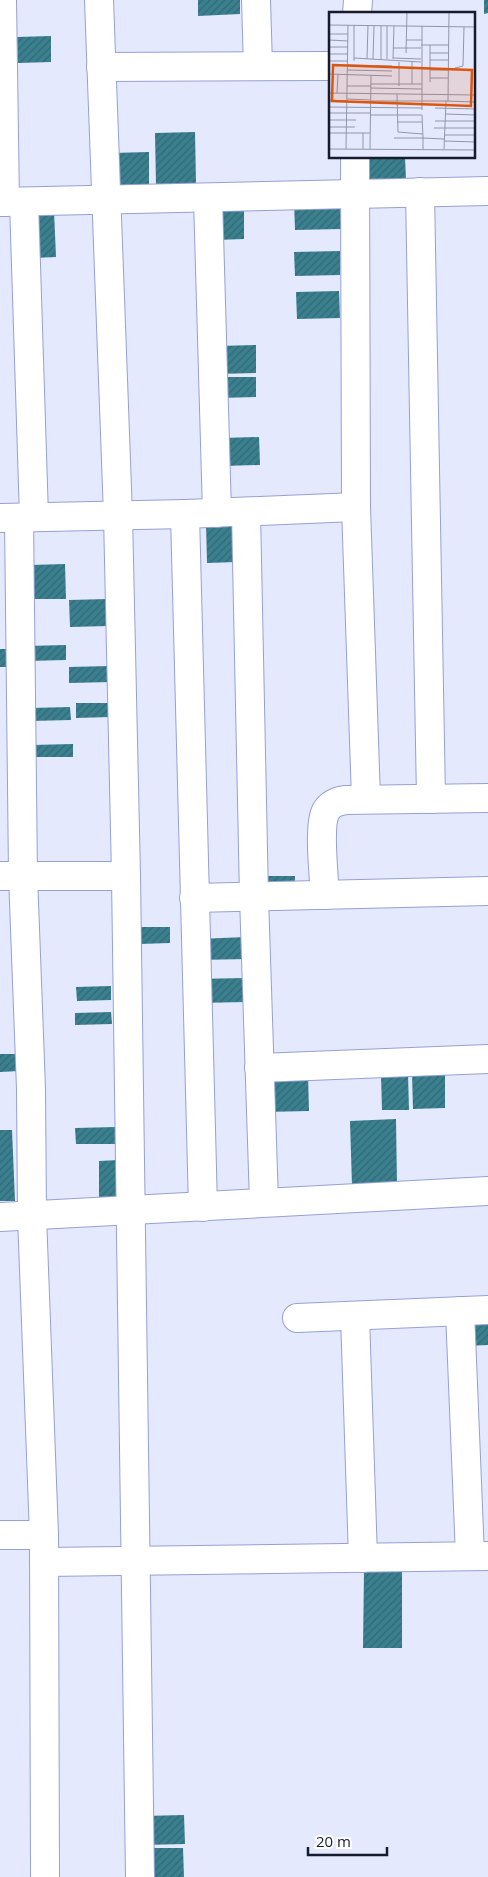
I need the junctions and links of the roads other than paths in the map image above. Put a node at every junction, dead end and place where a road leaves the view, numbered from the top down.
1 (2, 0) edge
2 (99, 0) edge
3 (256, 0) edge
4 (258, 66) junction
5 (329, 66) edge
6 (101, 67) junction
7 (355, 159) edge
8 (488, 191) edge
9 (420, 192) junction
10 (354, 194) junction
11 (208, 198) junction
12 (106, 201) junction
13 (10, 202) edge
14 (356, 507) junction
15 (246, 512) junction
16 (217, 513) junction
17 (185, 514) junction
18 (118, 515) junction
19 (18, 518) edge
20 (488, 798) edge
21 (431, 799) junction
22 (366, 800) junction
23 (12, 876) edge
24 (126, 876) junction
25 (488, 891) edge
26 (325, 895) junction
27 (254, 897) junction
28 (194, 898) junction
29 (488, 1059) edge
30 (259, 1068) junction
31 (488, 1191) edge
32 (264, 1202) junction
33 (203, 1207) junction
34 (130, 1210) junction
35 (32, 1216) junction
36 (0, 1217) edge
37 (488, 1310) edge
38 (460, 1311) junction
39 (355, 1316) junction
40 (296, 1318) dead end
41 (0, 1535) edge
42 (44, 1535) junction
43 (479, 1556) edge
44 (363, 1558) junction
45 (136, 1561) junction
46 (44, 1562) junction
47 (45, 1877) edge
48 (140, 1877) edge

1 - 13 street
2 - 6 street
3 - 4 street
4 - 5 street
4 - 6 street
6 - 12 street
7 - 10 street
8 - 9 street
9 - 10 street
9 - 21 street
10 - 11 street
10 - 14 street
11 - 12 street
11 - 16 street
12 - 13 street
12 - 18 street
13 - 19 street
14 - 15 street
14 - 22 street
15 - 16 street
15 - 27 street
16 - 17 street
17 - 18 street
17 - 28 street
18 - 19 street
18 - 24 street
19 - 23 street
20 - 21 street
21 - 22 street
22 - 26 street
23 - 24 street
23 - 35 street
24 - 34 street
25 - 26 street
26 - 27 street
27 - 28 street
27 - 30 street
28 - 33 street
29 - 30 street
30 - 32 street
31 - 32 street
32 - 33 street
33 - 34 street
34 - 35 street
34 - 45 street
35 - 36 street
35 - 42 street
37 - 38 street
38 - 39 street
38 - 43 street
39 - 40 street
39 - 44 street
41 - 42 street
42 - 46 street
43 - 44 street
44 - 45 street
45 - 46 street
45 - 48 street
46 - 47 street

